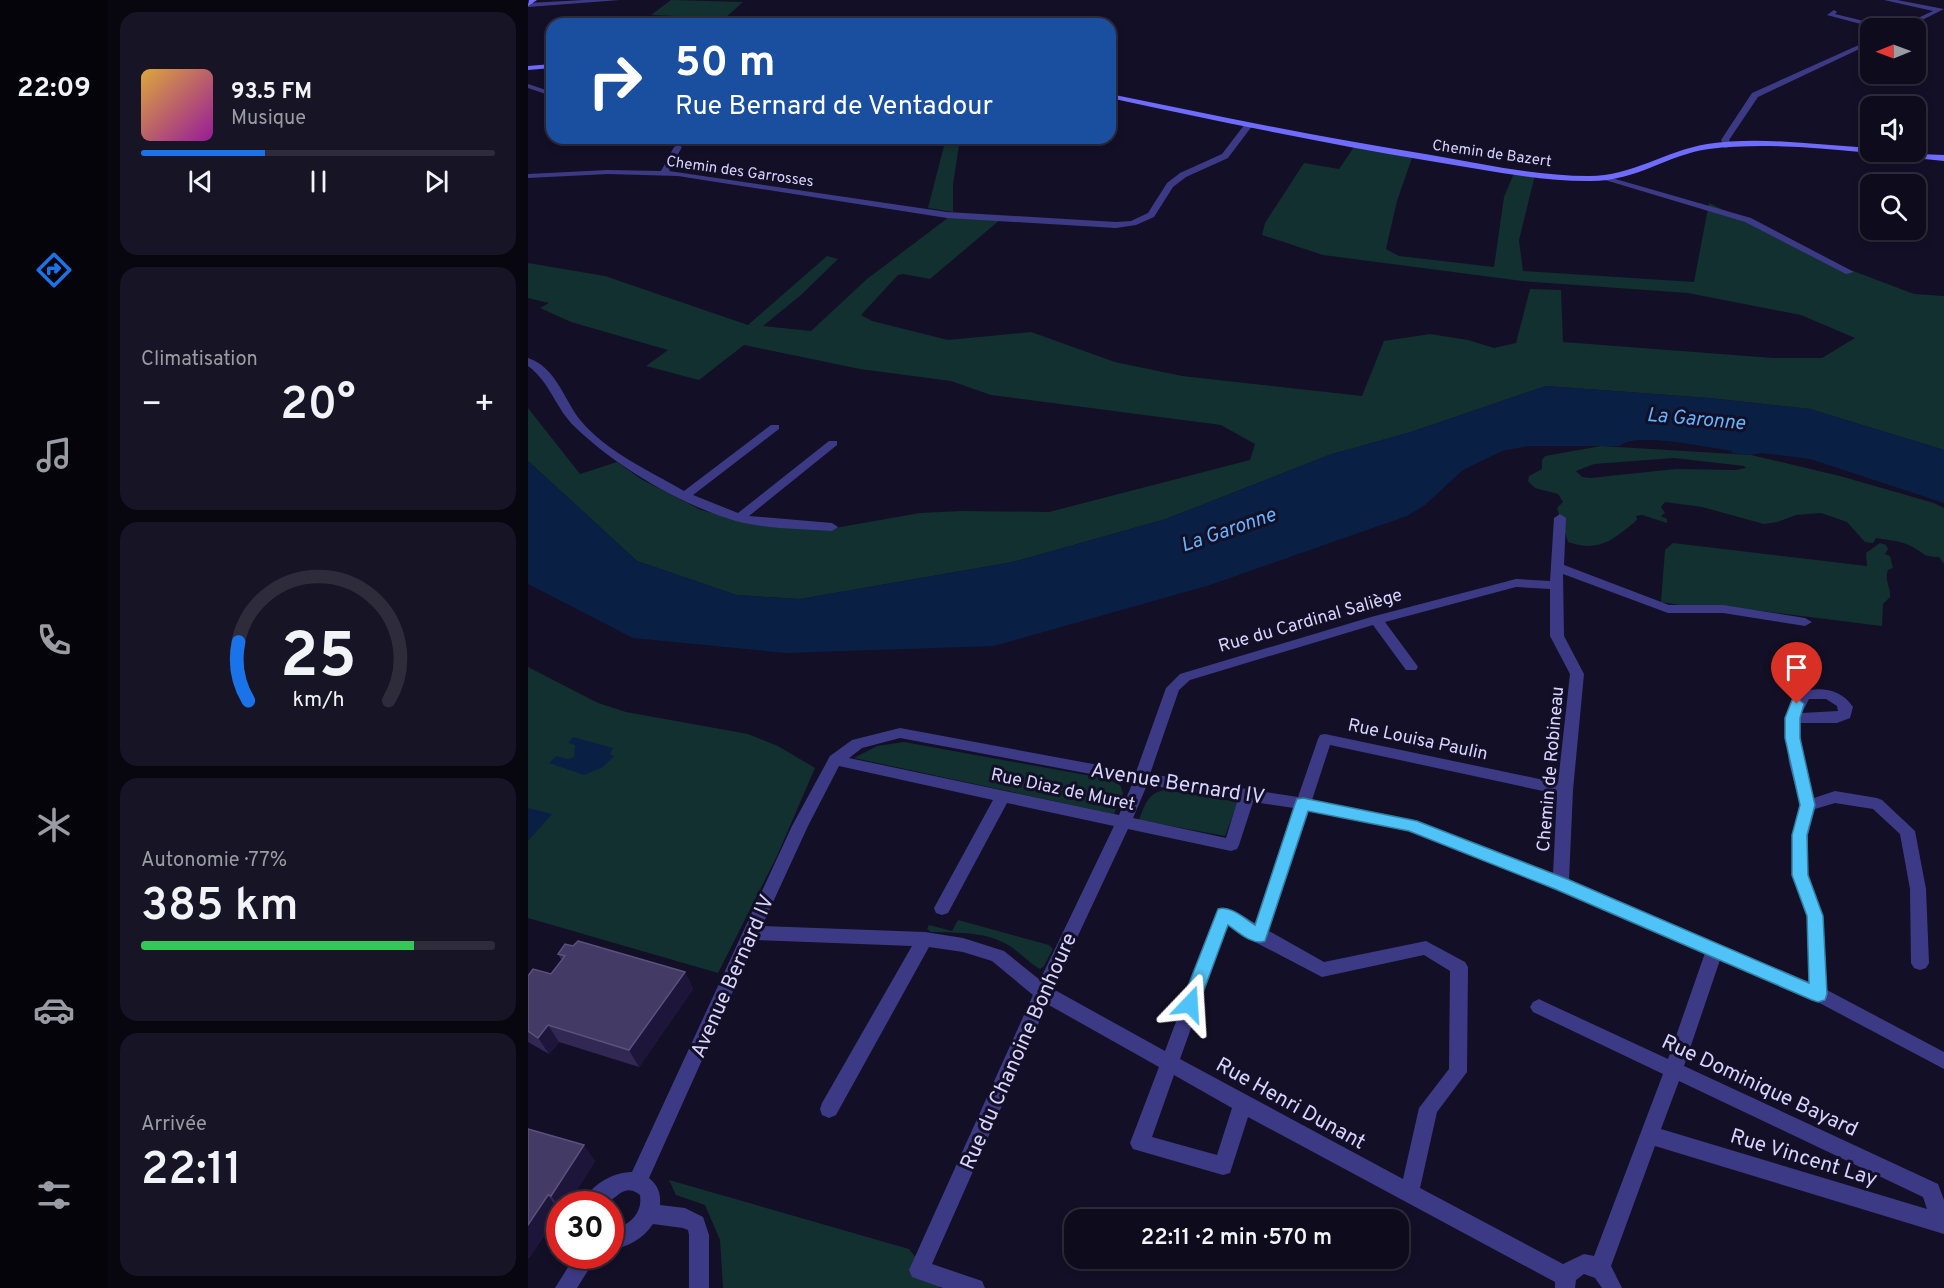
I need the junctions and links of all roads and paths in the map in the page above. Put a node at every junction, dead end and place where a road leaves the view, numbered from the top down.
1 (534, 0) edge
2 (617, 0) edge
3 (1887, 0) edge
4 (528, 4) edge
5 (1941, 10) edge
6 (1834, 12) dead end
7 (1923, 18) edge
8 (1860, 22) edge
9 (1860, 47) edge
10 (546, 66) edge
11 (528, 68) edge
12 (528, 86) edge
13 (546, 92) edge
14 (1116, 97) edge
15 (1248, 126) junction
16 (1726, 143) junction
17 (678, 147) dead end
18 (1860, 150) edge
19 (1926, 156) edge
20 (1944, 158) edge
21 (663, 174) junction
22 (528, 176) edge
23 (1608, 178) junction
24 (1848, 272) dead end
25 (528, 361) edge
26 (775, 427) dead end
27 (833, 443) dead end
28 (685, 496) junction
29 (739, 518) junction
30 (1560, 519) dead end
31 (832, 527) dead end
32 (1557, 567) junction
33 (1556, 585) junction
34 (1376, 620) junction
35 (1805, 622) dead end
36 (1410, 667) dead end
37 (1793, 718) dead end
38 (835, 760) junction
39 (1140, 778) junction
40 (1565, 790) junction
41 (1247, 795) junction
42 (1002, 796) junction
43 (1303, 804) junction
44 (1808, 805) junction
45 (1123, 821) junction
46 (1561, 884) junction
47 (942, 908) dead end
48 (752, 933) junction
49 (1259, 936) junction
50 (926, 939) junction
51 (1714, 951) junction
52 (1920, 963) dead end
53 (1044, 993) junction
54 (1818, 994) junction
55 (1539, 1007) dead end
56 (1944, 1061) edge
57 (1168, 1062) junction
58 (1674, 1069) junction
59 (1243, 1104) junction
60 (829, 1109) dead end
61 (1650, 1135) junction
62 (637, 1182) junction
63 (605, 1191) edge
64 (1409, 1194) junction
65 (648, 1214) junction
66 (1943, 1224) edge
67 (624, 1236) edge
68 (578, 1269) edge
69 (1600, 1269) junction
70 (1566, 1282) edge
71 (565, 1288) edge
72 (699, 1288) edge
73 (975, 1288) edge
74 (1612, 1288) edge

1 - 4 street
2 - 4 street
3 - 5 street
5 - 7 street
6 - 8 street
9 - 16 street
10 - 11 street
12 - 13 street
14 - 15 street, Chemin de Bazert
15 - 21 street, Chemin des Garrosses
15 - 23 street, Chemin de Bazert
16 - 18 street, Chemin de Bazert
16 - 23 street, Chemin de Bazert
17 - 21 street
19 - 20 street
21 - 22 street, Chemin des Garrosses
23 - 24 street
25 - 28 street
26 - 28 street
27 - 29 street
28 - 29 street
29 - 31 street
30 - 32 street, Chemin de Robineau
32 - 33 street, Chemin de Robineau
32 - 35 street
33 - 34 street, Rue du Cardinal Saliège
33 - 40 street, Chemin de Robineau
34 - 36 street
34 - 39 street, Rue du Cardinal Saliège
37 - 44 street
38 - 39 street, Avenue Bernard IV
38 - 42 street, Rue Diaz de Muret
38 - 48 street, Avenue Bernard IV
39 - 41 street, Avenue Bernard IV
39 - 45 street, Rue du Chanoine Bonhoure
40 - 43 street, Rue Louisa Paulin
40 - 46 street, Chemin de Robineau
41 - 43 street, Avenue Bernard IV
41 - 45 street, Rue Diaz de Muret
42 - 45 street, Rue Diaz de Muret
42 - 47 street
43 - 46 street, Avenue Bernard IV
43 - 49 street, Rue Louisa Paulin
44 - 52 street
44 - 54 street
45 - 53 street, Rue du Chanoine Bonhoure
46 - 51 street, Avenue Bernard IV
48 - 50 street, Rue Henri Dunant
48 - 62 street, Avenue Bernard IV
49 - 57 street
49 - 64 street
50 - 53 street, Rue Henri Dunant
50 - 60 street
51 - 54 street, Avenue Bernard IV
51 - 58 street
53 - 57 street, Rue Henri Dunant
53 - 73 street, Rue du Chanoine Bonhoure
54 - 56 street, Avenue Bernard IV
55 - 58 street, Rue Dominique Bayard
57 - 59 street, Rue Henri Dunant
57 - 59 street
58 - 61 street
58 - 66 street, Rue Dominique Bayard
59 - 64 street, Rue Henri Dunant
61 - 66 street, Rue Vincent Lay
61 - 69 street
62 - 63 street
62 - 65 street
64 - 70 street, Rue Henri Dunant
65 - 67 street
65 - 72 street
68 - 71 street
69 - 70 street
69 - 74 street

